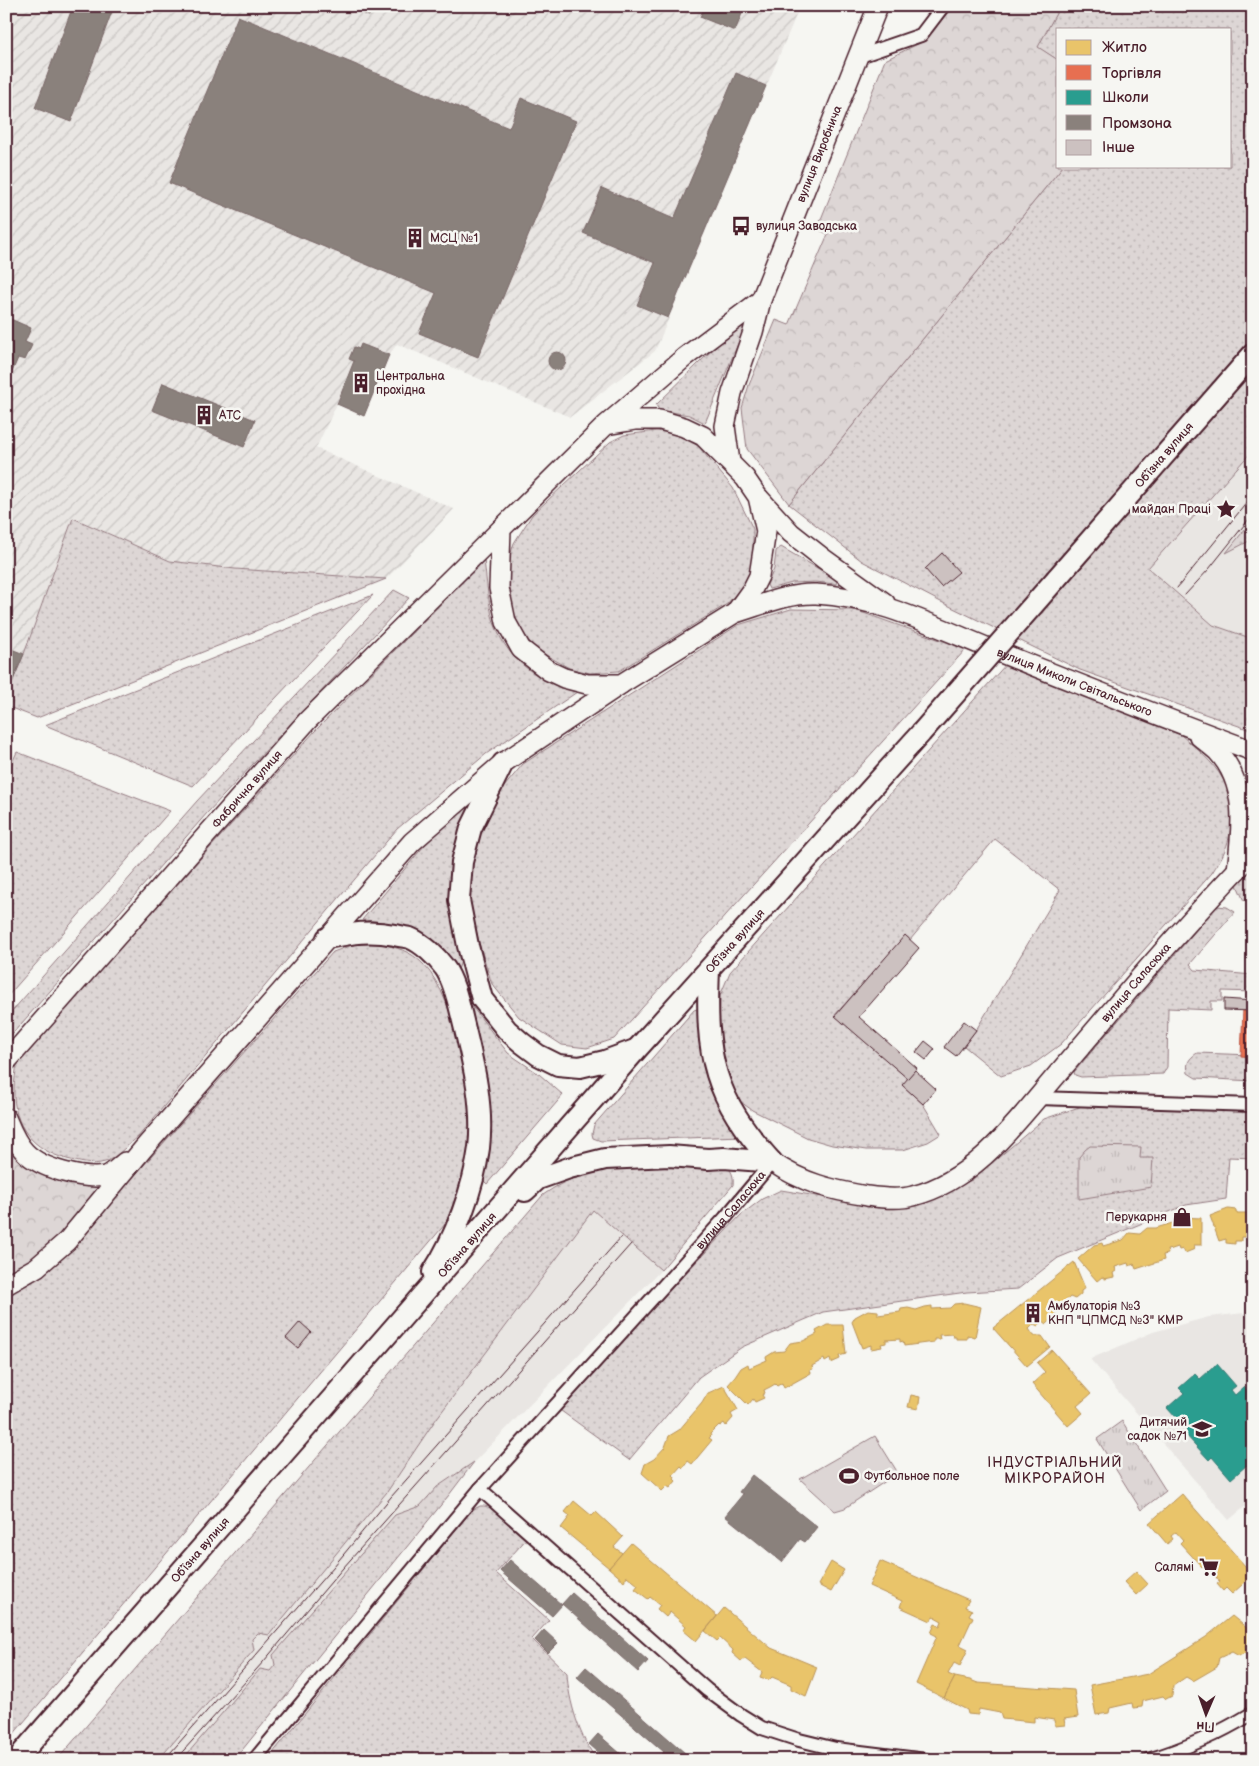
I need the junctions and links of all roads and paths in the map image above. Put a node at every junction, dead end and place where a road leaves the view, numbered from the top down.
1 (878, 6) edge
2 (943, 6) edge
3 (857, 57) junction
4 (761, 300) junction
5 (1253, 354) edge
6 (606, 425) junction
7 (730, 462) junction
8 (758, 497) junction
9 (501, 529) junction
10 (897, 611) junction
11 (736, 613) junction
12 (620, 684) junction
13 (1188, 727) junction
14 (1253, 751) edge
15 (503, 762) junction
16 (1253, 852) edge
17 (1237, 870) junction
18 (327, 938) junction
19 (709, 970) junction
20 (637, 1049) junction
21 (6, 1062) edge
22 (1038, 1098) junction
23 (1253, 1106) edge
24 (6, 1118) edge
25 (143, 1149) junction
26 (772, 1162) junction
27 (480, 1231) junction
28 (6, 1285) edge
29 (406, 1315) junction
30 (480, 1489) junction
31 (1253, 1713) edge
32 (16, 1760) edge
33 (254, 1760) edge
34 (926, 1760) edge
35 (1148, 1760) edge

1 - 3 main road, вулиця Виробнича
2 - 3 street
3 - 4 main road, вулиця Виробнича
4 - 6 main road, Фабрична вулиця
4 - 7 main road, вулиця Виробнича
5 - 19 main road, Обʼїзна вулиця, bridge
6 - 7 main road
6 - 9 main road, Фабрична вулиця
7 - 8 main road
8 - 10 main road
8 - 11 main road
9 - 12 main road
9 - 21 main road, Фабрична вулиця
10 - 11 main road
10 - 13 main road, вулиця Миколи Світальського
11 - 12 main road
12 - 15 main road
13 - 14 main road, вулиця Миколи Світальського
13 - 17 main road
15 - 18 main road
15 - 20 main road
16 - 17 main road, вулиця Саласюка
17 - 22 main road, вулиця Саласюка
18 - 25 main road
18 - 29 main road
19 - 20 main road, Обʼїзна вулиця
19 - 26 main road
20 - 27 main road, Обʼїзна вулиця
22 - 23 street
22 - 26 main road, вулиця Саласюка
24 - 25 main road
25 - 28 main road
26 - 27 main road
26 - 30 street, вулиця Саласюка
27 - 29 main road, Обʼїзна вулиця
29 - 32 main road, Обʼїзна вулиця
30 - 33 street, вулиця Саласюка
30 - 34 street
31 - 35 street

